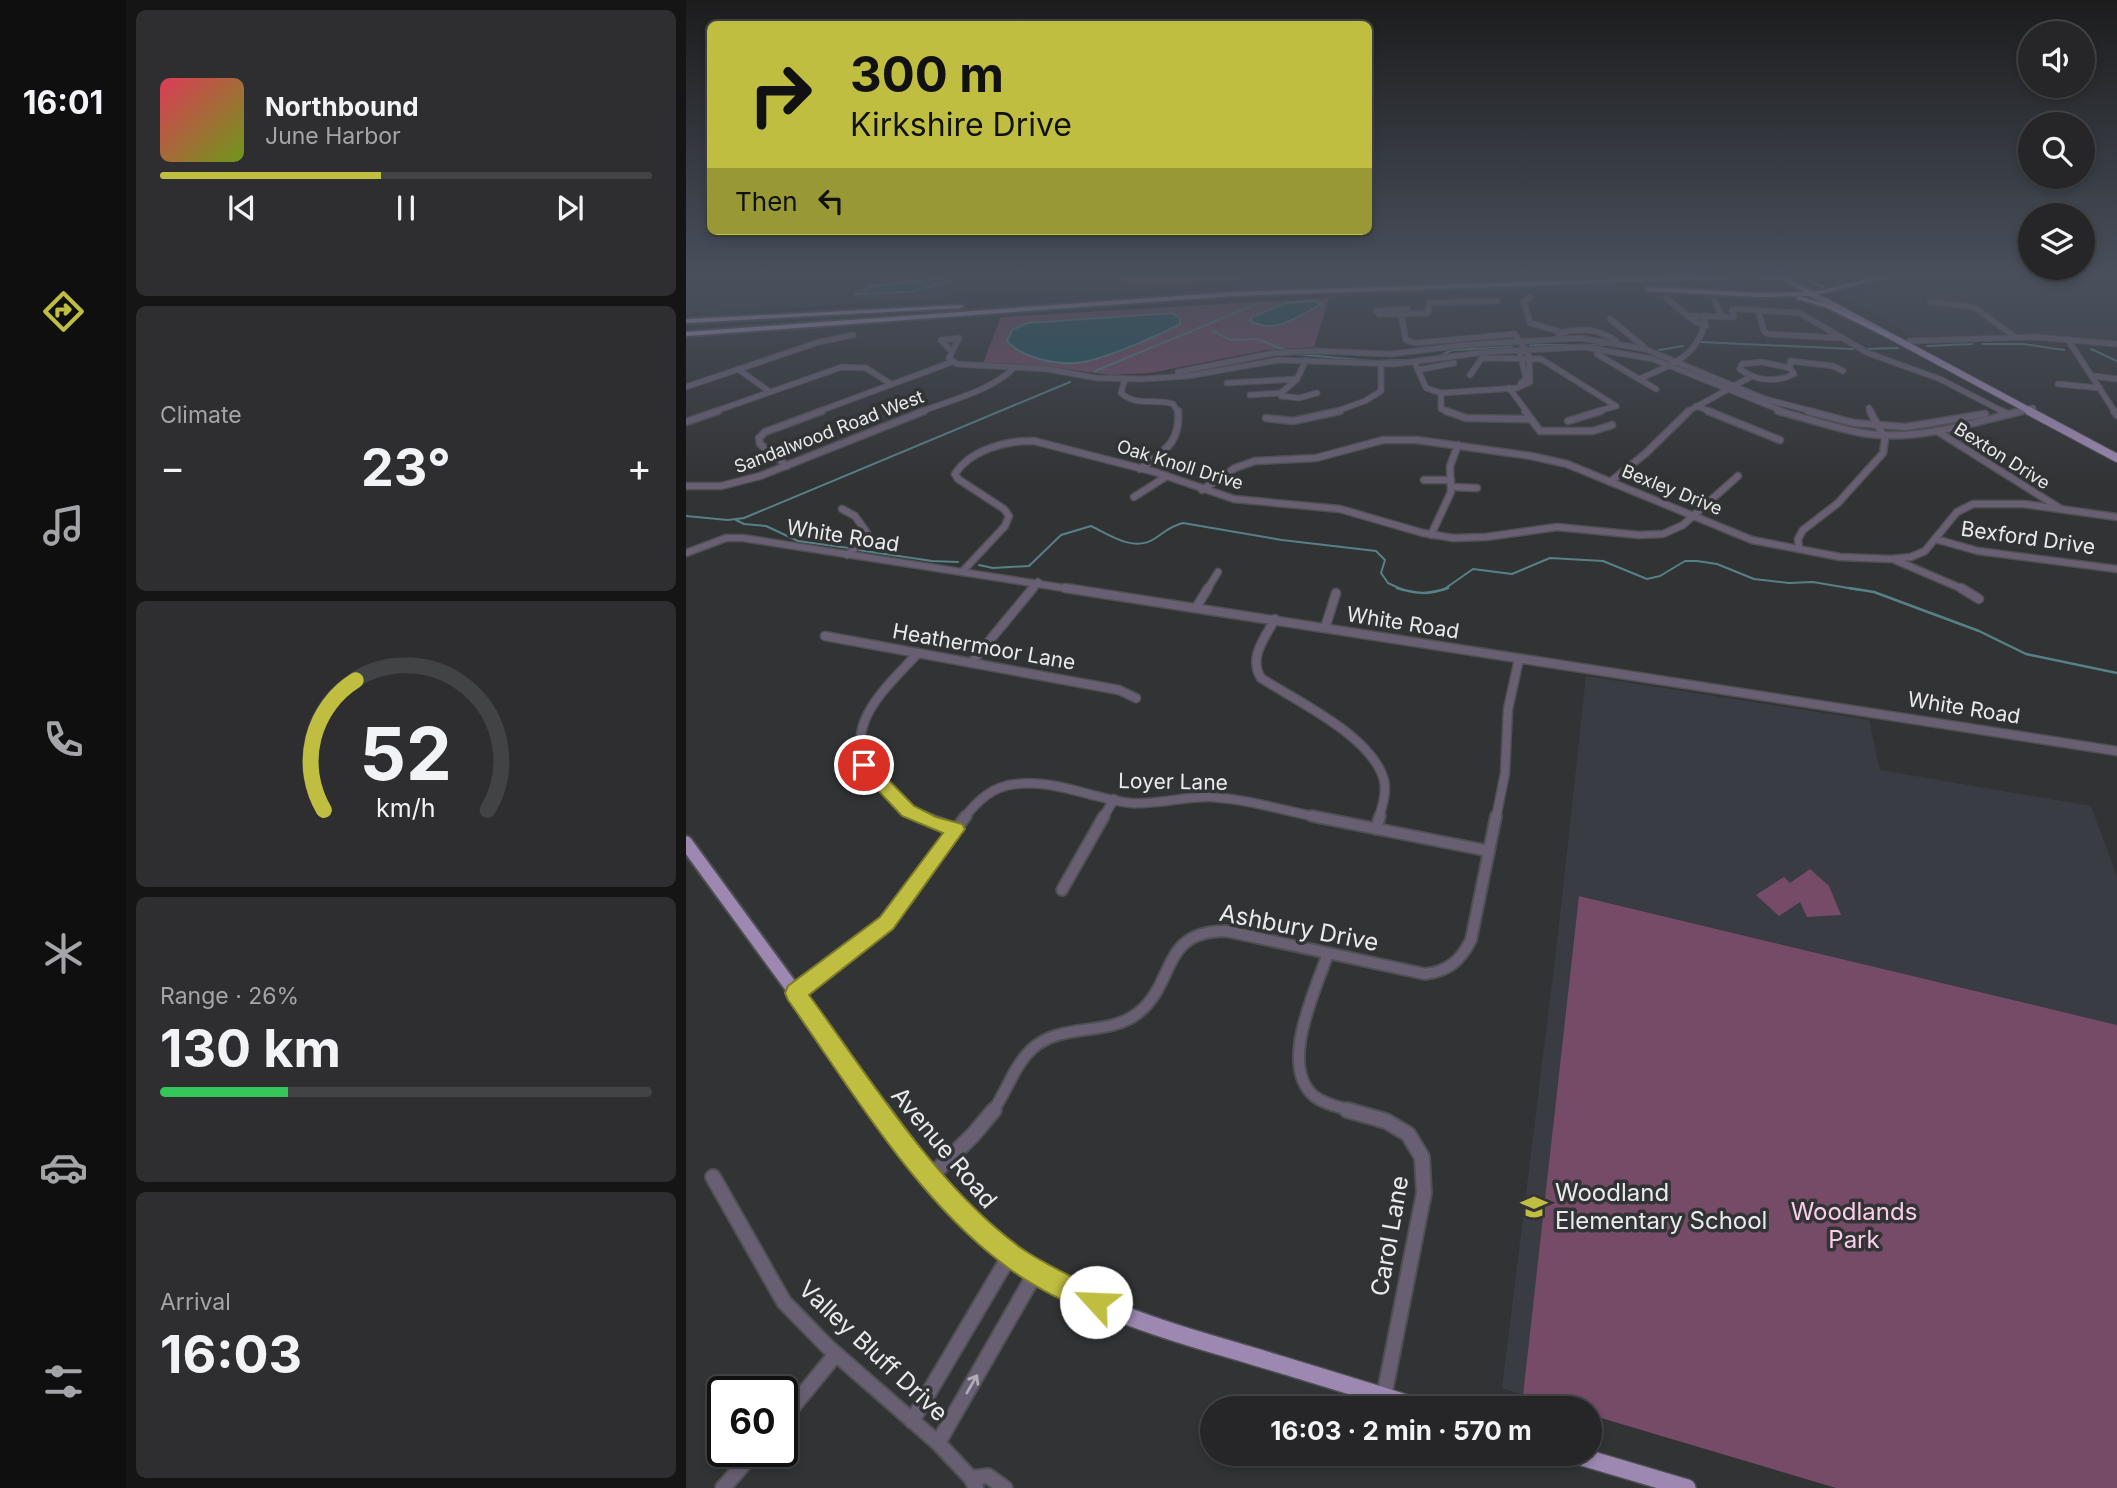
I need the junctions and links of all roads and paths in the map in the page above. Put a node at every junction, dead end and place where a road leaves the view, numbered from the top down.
1 (818, 343) edge
2 (1494, 343) edge
3 (1519, 343) edge
4 (1624, 343) edge
5 (1637, 343) edge
6 (1693, 343) edge
7 (1850, 343) edge
8 (1903, 343) edge
9 (1913, 343) edge
10 (2070, 343) edge
11 (1597, 348) junction
12 (1642, 348) junction
13 (1523, 350) junction
14 (951, 351) dead end
15 (1265, 354) junction
16 (1522, 357) junction
17 (1530, 357) junction
18 (1306, 360) junction
19 (1268, 361) junction
20 (1793, 361) junction
21 (952, 362) junction
22 (1680, 362) junction
23 (1762, 362) junction
24 (1415, 363) junction
25 (1454, 363) dead end
26 (1381, 365) junction
27 (1672, 366) junction
28 (1015, 367) junction
29 (1790, 368) junction
30 (738, 369) junction
31 (1418, 370) junction
32 (1843, 371) dead end
33 (1470, 375) dead end
34 (1752, 376) junction
35 (2092, 376) junction
36 (1135, 378) junction
37 (1125, 379) junction
38 (1297, 379) junction
39 (1639, 379) junction
40 (2117, 379) edge
41 (1227, 383) dead end
42 (891, 384) junction
43 (2058, 384) dead end
44 (686, 387) edge
45 (1733, 387) junction
46 (1509, 388) junction
47 (2100, 388) junction
48 (1656, 389) dead end
49 (1726, 390) junction
50 (770, 392) junction
51 (1281, 393) junction
52 (1317, 393) dead end
53 (1441, 393) junction
54 (1250, 395) dead end
55 (1696, 406) junction
56 (2025, 407) junction
57 (1870, 408) dead end
58 (2004, 412) junction
59 (2117, 415) edge
60 (1266, 418) dead end
61 (1531, 419) junction
62 (1568, 421) dead end
63 (686, 422) edge
64 (1612, 425) dead end
65 (1927, 425) junction
66 (1881, 427) junction
67 (1937, 431) junction
68 (1883, 435) junction
69 (1780, 440) dead end
70 (1458, 445) junction
71 (2117, 456) edge
72 (787, 466) junction
73 (1140, 468) junction
74 (1167, 476) junction
75 (1738, 476) dead end
76 (1424, 480) dead end
77 (1610, 482) junction
78 (1451, 483) junction
79 (686, 486) edge
80 (1477, 488) dead end
81 (1202, 490) junction
82 (1134, 497) dead end
83 (842, 509) dead end
84 (2062, 510) junction
85 (1693, 516) junction
86 (2117, 517) edge
87 (1431, 535) junction
88 (1935, 539) junction
89 (1799, 550) junction
90 (686, 553) edge
91 (847, 555) junction
92 (1894, 560) junction
93 (2117, 569) edge
94 (962, 572) junction
95 (1218, 572) dead end
96 (1038, 582) junction
97 (1336, 593) dead end
98 (1979, 599) dead end
99 (1197, 606) junction
100 (1275, 619) junction
101 (1325, 628) junction
102 (824, 636) dead end
103 (918, 653) junction
104 (1519, 659) junction
105 (971, 663) junction
106 (1136, 698) dead end
107 (2117, 751) edge
108 (1114, 799) junction
109 (956, 829) junction
110 (1376, 829) junction
111 (686, 843) edge
112 (1489, 851) junction
113 (1062, 890) dead end
114 (1328, 953) junction
115 (795, 993) junction
116 (713, 1177) dead end
117 (930, 1177) junction
118 (1010, 1255) junction
119 (1036, 1272) junction
120 (836, 1354) junction
121 (1384, 1396) joint
122 (798, 1400) edge
123 (912, 1421) junction
124 (938, 1443) junction
125 (1602, 1463) edge
126 (741, 1467) edge
127 (974, 1483) edge
128 (723, 1488) edge
129 (1005, 1488) edge
130 (1687, 1488) edge

1 - 30 street
2 - 15 street
3 - 13 street
4 - 12 street
5 - 12 street
6 - 22 street
7 - 58 street
8 - 56 main road
9 - 56 main road
10 - 35 street
11 - 13 street
11 - 27 street
11 - 39 street
12 - 22 street
13 - 16 street
13 - 17 street
13 - 24 street
14 - 21 street
15 - 19 street
15 - 36 street
16 - 17 street
16 - 33 street
16 - 46 street
17 - 46 street
17 - 62 street
18 - 19 street
18 - 26 street
18 - 38 street
19 - 36 street
20 - 23 street
20 - 29 street
20 - 32 street
21 - 28 street
21 - 42 street
22 - 27 street
22 - 45 street
23 - 29 street
23 - 34 street
24 - 26 street
24 - 31 street
25 - 31 street
26 - 60 street
27 - 39 street
27 - 49 street
28 - 37 street
28 - 72 street, Sandalwood Road West
29 - 34 street
30 - 44 street
30 - 50 street
31 - 53 street
34 - 45 street
35 - 40 street
35 - 47 street
36 - 37 street
37 - 73 street
38 - 41 street
38 - 51 street
39 - 48 street
42 - 50 street
42 - 72 street
43 - 47 street
45 - 49 street
45 - 66 street
46 - 53 street
46 - 61 street
47 - 59 street
49 - 55 street
49 - 68 street
50 - 63 street
51 - 52 street
51 - 54 street
53 - 61 street
55 - 69 street
55 - 77 street
56 - 58 street
56 - 71 main road
57 - 66 street
58 - 65 street
58 - 67 street
61 - 64 street
65 - 66 street
65 - 67 street, Bexton Drive
66 - 68 street
67 - 68 street
67 - 84 street, Bexton Drive
68 - 89 street
70 - 77 street, Bexley Drive
70 - 78 street
70 - 81 street, Bexley Drive
72 - 79 street, Sandalwood Road West
73 - 74 street, Oak Knoll Drive
73 - 94 street, Oak Knoll Drive
74 - 81 street, Oak Knoll Drive
74 - 82 street
75 - 85 street, Oak Knoll Drive
76 - 78 street
77 - 85 street, Bexley Drive
78 - 80 street
78 - 87 street
81 - 87 street, Oak Knoll Drive
83 - 91 street
84 - 86 street, Bexley Drive
84 - 88 street, Bexley Drive
85 - 87 street, Oak Knoll Drive
85 - 89 street, Bexley Drive
88 - 92 street, Bexley Drive
88 - 93 street, Bexford Drive
89 - 92 street, Bexley Drive
90 - 91 street, White Road
91 - 94 street, White Road
92 - 98 street
94 - 96 street, White Road
95 - 99 street
96 - 99 street, White Road
96 - 105 street
97 - 101 street
99 - 100 street, White Road
100 - 101 street, White Road
100 - 110 street
101 - 104 street, White Road
102 - 103 street, Heathermoor Lane
103 - 105 street, Heathermoor Lane
103 - 109 street
104 - 107 street, White Road
104 - 112 street, Ashbury Drive
105 - 106 street, Heathermoor Lane
108 - 109 street, Loyer Lane
108 - 110 street, Loyer Lane
108 - 113 street
109 - 115 street, Loyer Lane
110 - 112 street, Loyer Lane
111 - 115 main road, Avenue Road
112 - 114 street, Ashbury Drive
114 - 117 street, Ashbury Drive
114 - 121 street, Carol Lane
115 - 117 main road, Avenue Road
116 - 120 street, Valley Bluff Drive
117 - 118 main road, Avenue Road
118 - 119 main road, Avenue Road
118 - 123 street
119 - 121 main road, Avenue Road
124 -> 119 street
120 - 122 street
120 - 123 street, Valley Bluff Drive
123 - 124 street, Valley Bluff Drive
124 - 127 street, Valley Bluff Drive
125 - 130 main road
126 - 128 street
127 - 129 street, Valley Bluff Drive

